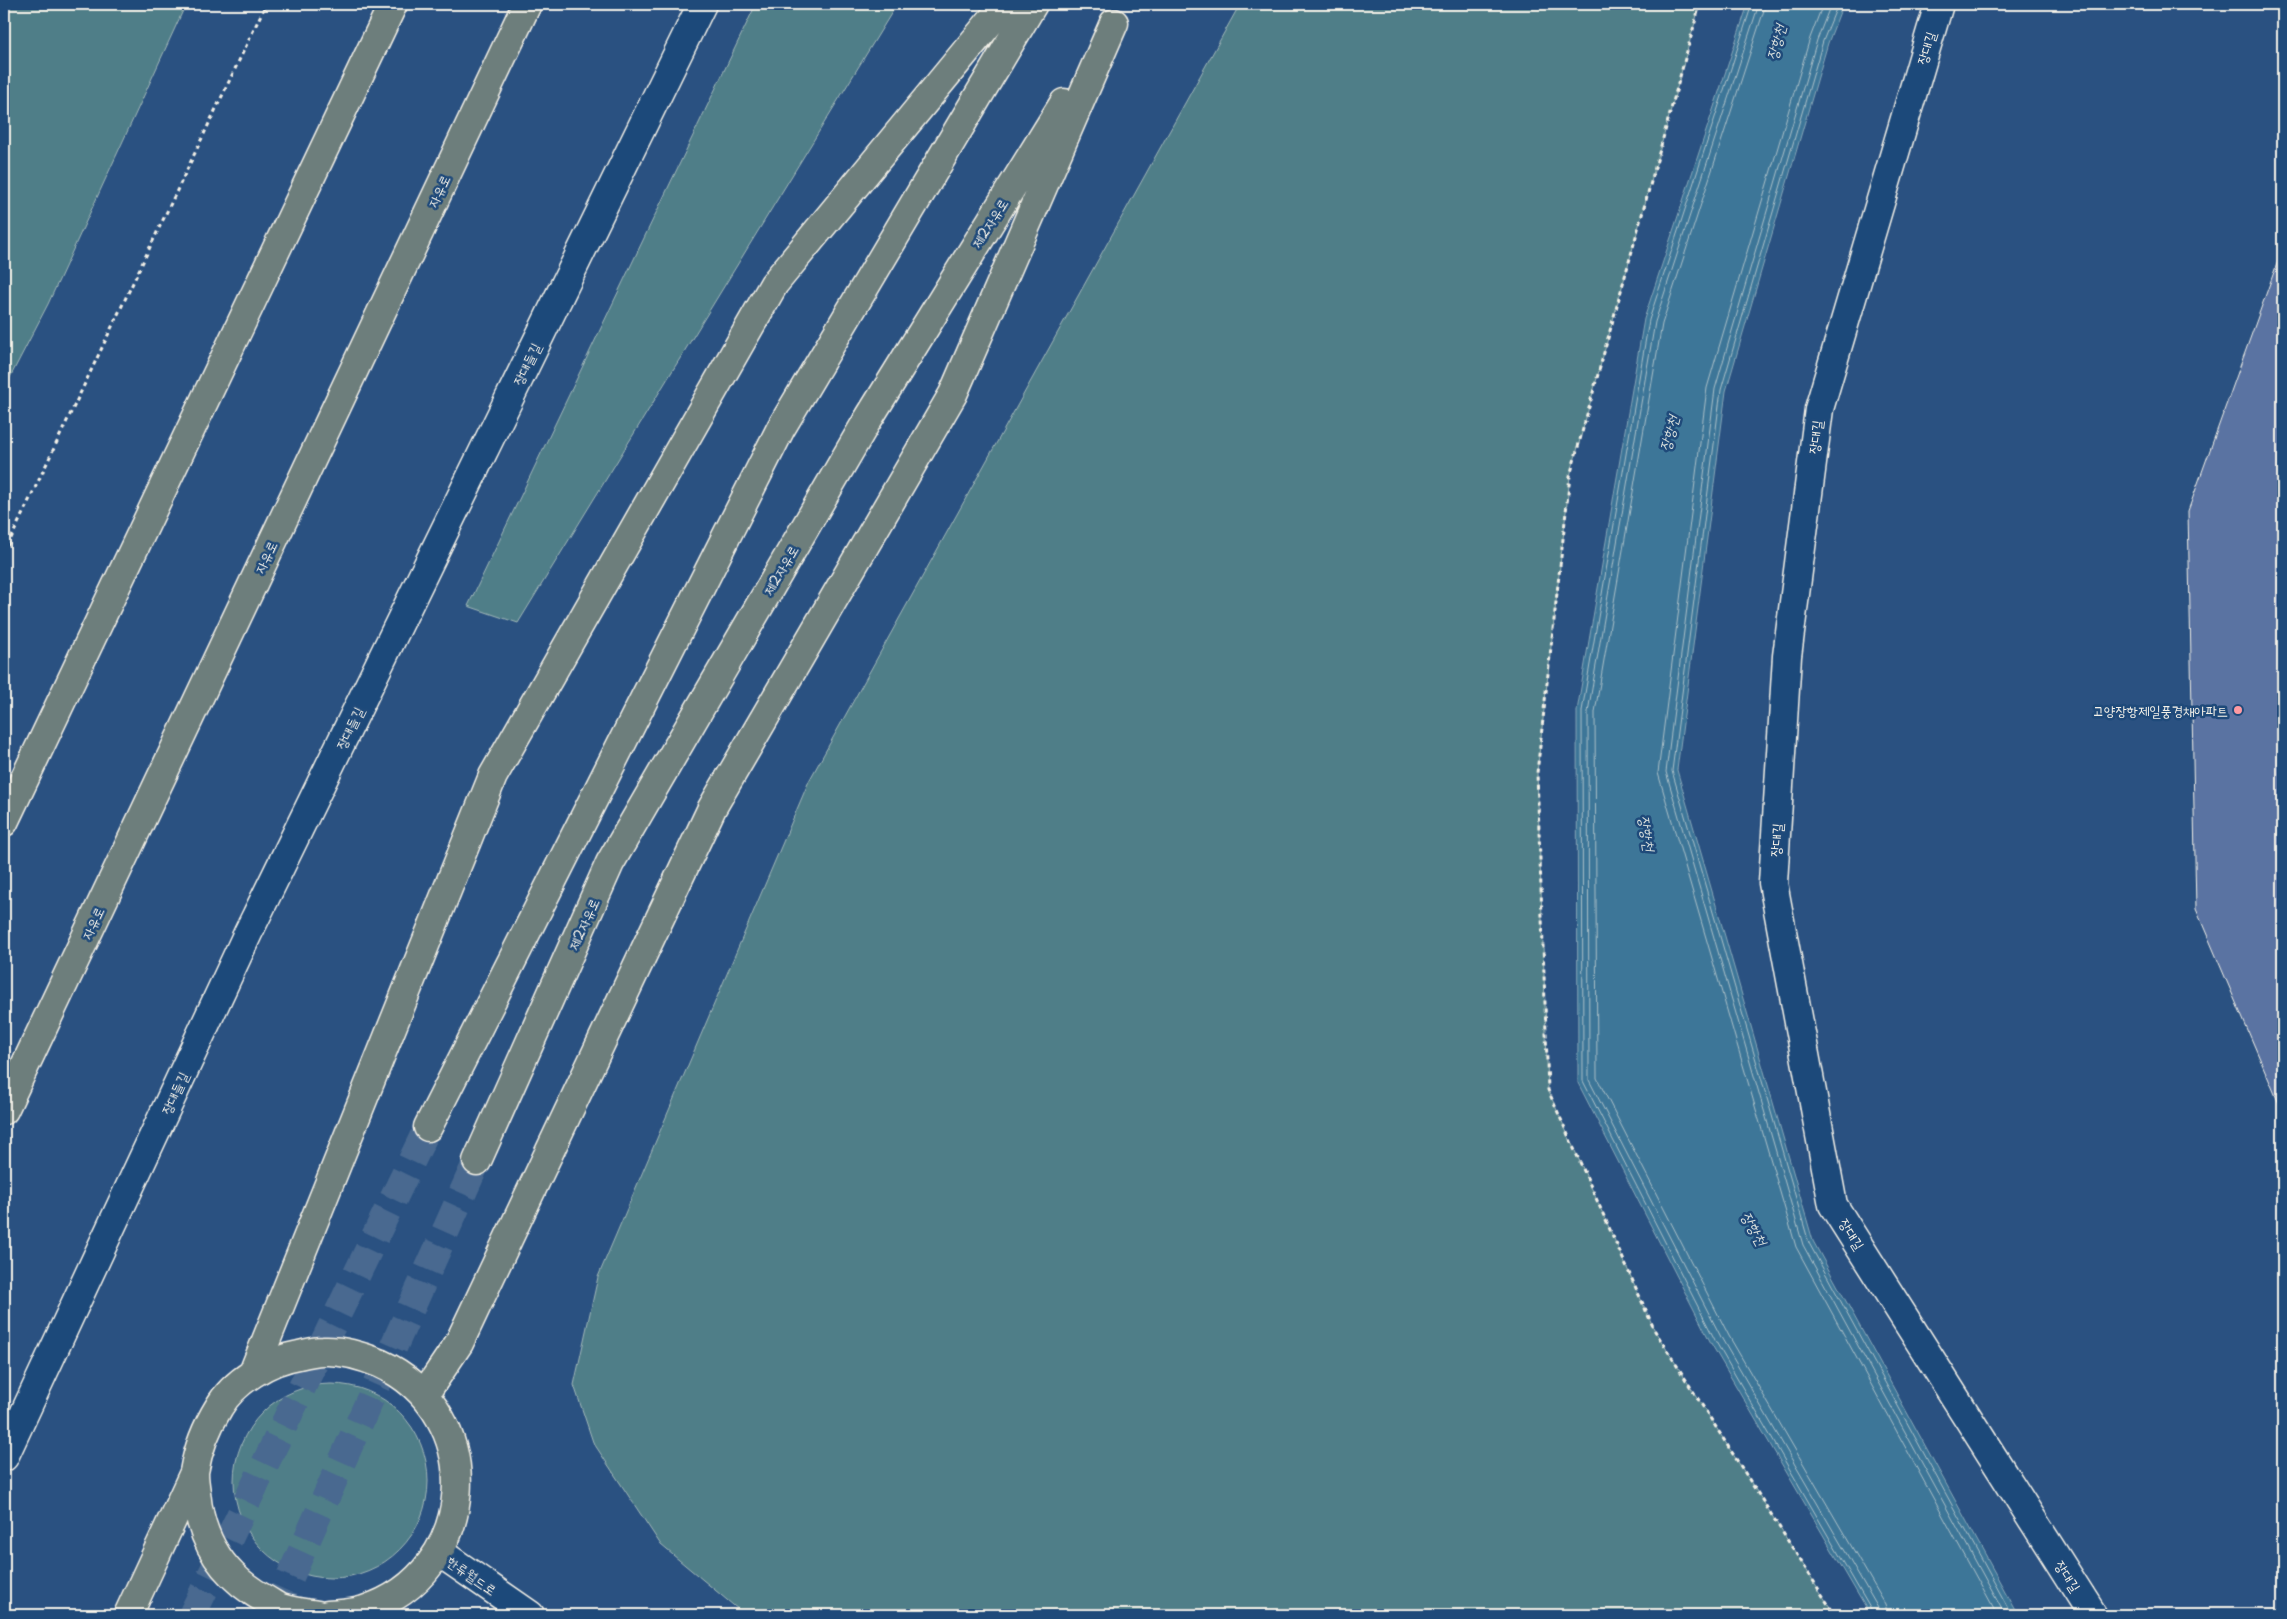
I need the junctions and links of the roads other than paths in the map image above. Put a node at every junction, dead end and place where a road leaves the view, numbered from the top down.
1 (393, 4) edge
2 (527, 4) edge
3 (702, 4) edge
4 (1005, 4) edge
5 (1033, 4) edge
6 (1939, 4) edge
7 (1121, 13) edge
8 (4, 822) edge
9 (4, 1110) edge
10 (428, 1127) tunnel mouth
11 (477, 1161) tunnel mouth
12 (253, 1372) junction
13 (424, 1395) junction
14 (4, 1456) edge
15 (194, 1474) junction
16 (439, 1552) junction
17 (362, 1613) edge
18 (128, 1615) edge
19 (318, 1615) edge
20 (328, 1615) edge
21 (530, 1615) edge
22 (2093, 1615) edge

1 - 8 highway
2 - 9 highway, 자유로
3 - 14 street, 장대들길
4 - 12 highway
5 - 10 highway
6 - 22 street, 장대길
7 - 11 highway, 제2자유로
7 - 13 highway
12 - 13 highway
12 - 15 highway
13 - 16 highway
15 - 18 highway
15 - 19 highway
16 - 17 highway
16 - 21 street, 한류월드로
17 - 20 highway

